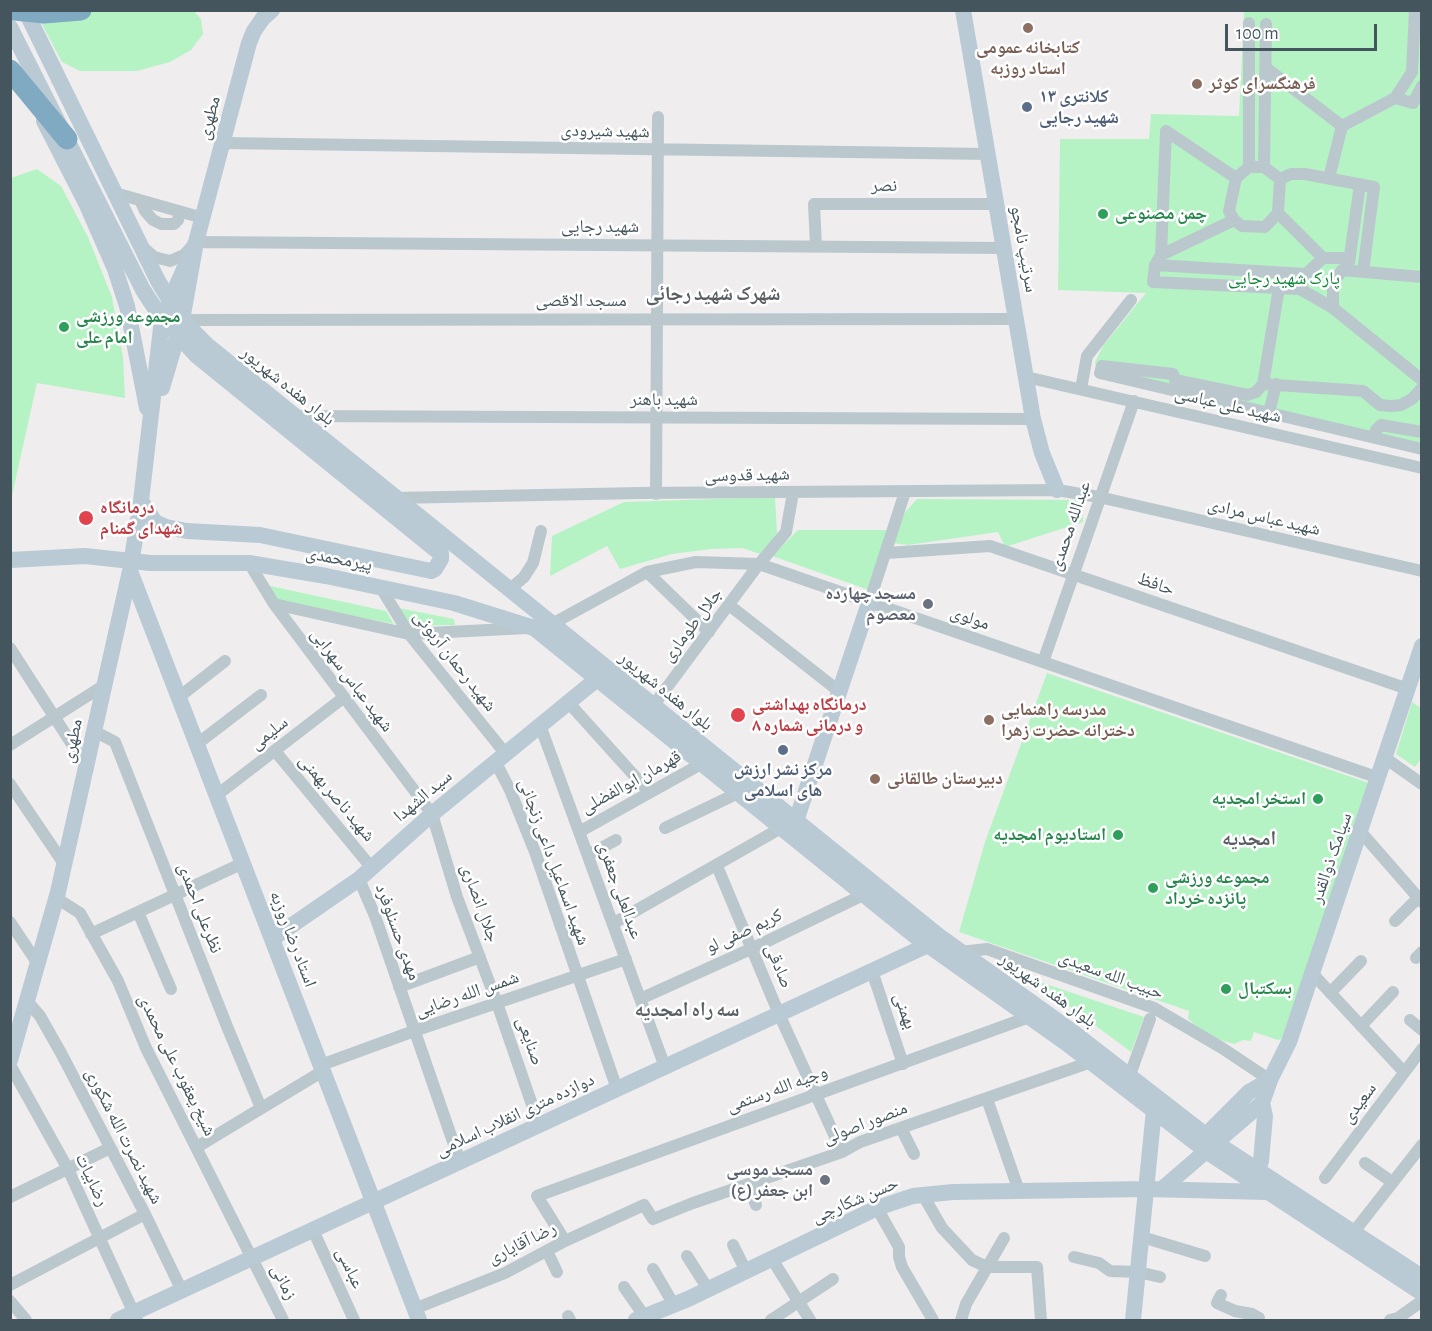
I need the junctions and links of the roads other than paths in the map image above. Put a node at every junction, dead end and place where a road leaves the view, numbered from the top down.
1 (15, 10) edge
2 (25, 10) edge
3 (81, 10) edge
4 (272, 10) edge
5 (963, 10) edge
6 (1415, 10) edge
7 (1249, 23) dead end
8 (1266, 24) dead end
9 (10, 27) edge
10 (1265, 67) junction
11 (10, 70) edge
12 (1417, 74) edge
13 (1422, 86) edge
14 (27, 90) junction
15 (1395, 98) junction
16 (658, 117) dead end
17 (1342, 126) junction
18 (67, 139) junction
19 (222, 143) junction
20 (658, 149) junction
21 (988, 154) junction
22 (1249, 167) junction
23 (1264, 167) junction
24 (1236, 178) junction
25 (1329, 178) junction
26 (1280, 179) junction
27 (1360, 184) junction
28 (115, 193) junction
29 (996, 204) junction
30 (1278, 213) junction
31 (203, 218) junction
32 (1234, 220) junction
33 (139, 242) junction
34 (196, 242) junction
35 (657, 245) junction
36 (816, 246) junction
37 (1004, 248) junction
38 (1323, 258) junction
39 (1158, 260) junction
40 (1349, 264) junction
41 (1363, 272) junction
42 (1306, 274) junction
43 (1422, 277) edge
44 (1279, 288) junction
45 (1300, 289) junction
46 (169, 300) junction
47 (1131, 300) dead end
48 (1333, 308) junction
49 (162, 319) junction
50 (657, 319) junction
51 (1016, 319) junction
52 (180, 328) junction
53 (1026, 376) junction
54 (1422, 380) edge
55 (1263, 384) junction
56 (1276, 384) junction
57 (1422, 388) edge
58 (1081, 389) junction
59 (1134, 401) junction
60 (1269, 413) junction
61 (295, 416) junction
62 (656, 418) junction
63 (1033, 419) junction
64 (150, 426) junction
65 (1422, 432) edge
66 (1374, 438) junction
67 (1422, 449) edge
68 (1422, 468) edge
69 (1057, 490) junction
70 (905, 492) junction
71 (793, 493) junction
72 (656, 494) junction
73 (1099, 497) junction
74 (396, 498) junction
75 (141, 501) junction
76 (541, 531) dead end
77 (887, 553) junction
78 (441, 554) joint
79 (10, 560) edge
80 (249, 563) junction
81 (759, 564) junction
82 (131, 566) junction
83 (1422, 571) edge
84 (647, 572) junction
85 (1072, 574) junction
86 (381, 588) junction
87 (509, 590) junction
88 (869, 603) junction
89 (274, 604) junction
90 (729, 605) junction
91 (552, 624) junction
92 (534, 628) junction
93 (709, 632) junction
94 (409, 634) junction
95 (1422, 646) edge
96 (10, 648) edge
97 (225, 661) dead end
98 (1043, 662) junction
99 (597, 679) junction
100 (103, 686) junction
101 (1408, 689) junction
102 (840, 692) junction
103 (261, 694) dead end
104 (179, 698) junction
105 (343, 698) junction
106 (568, 702) junction
107 (653, 706) junction
108 (54, 717) junction
109 (540, 725) junction
110 (94, 731) junction
111 (197, 744) junction
112 (10, 745) edge
113 (275, 751) junction
114 (500, 757) junction
115 (1385, 758) junction
116 (701, 764) junction
117 (86, 766) junction
118 (1378, 778) junction
119 (10, 784) edge
120 (1422, 784) edge
121 (649, 792) junction
122 (738, 794) junction
123 (217, 795) junction
124 (432, 814) junction
125 (788, 824) junction
126 (665, 828) dead end
127 (1360, 831) junction
128 (579, 832) junction
129 (616, 840) dead end
130 (588, 855) junction
131 (243, 862) junction
132 (64, 864) junction
133 (717, 866) junction
134 (365, 873) junction
135 (175, 895) junction
136 (863, 895) junction
137 (56, 898) junction
138 (1420, 900) edge
139 (138, 912) junction
140 (1395, 921) dead end
141 (10, 922) edge
142 (614, 923) junction
143 (91, 934) junction
144 (272, 939) junction
145 (928, 945) junction
146 (753, 948) junction
147 (960, 952) junction
148 (480, 957) junction
149 (626, 959) junction
150 (1361, 961) dead end
151 (38, 964) junction
152 (872, 971) junction
153 (1312, 973) junction
154 (578, 975) junction
155 (399, 987) junction
156 (171, 989) dead end
157 (1393, 992) dead end
158 (1330, 993) junction
159 (640, 999) junction
160 (27, 1001) junction
161 (497, 1003) junction
162 (779, 1014) junction
163 (1029, 1017) junction
164 (1150, 1019) dead end
165 (1410, 1020) dead end
166 (1361, 1026) junction
167 (1422, 1030) edge
168 (414, 1031) junction
169 (14, 1034) edge
170 (1422, 1049) edge
171 (10, 1060) edge
172 (1090, 1062) junction
173 (903, 1064) junction
174 (10, 1065) edge
175 (665, 1067) junction
176 (322, 1068) junction
177 (1404, 1072) junction
178 (1130, 1075) junction
179 (1270, 1080) junction
180 (617, 1089) junction
181 (815, 1094) junction
182 (987, 1099) junction
183 (1262, 1103) junction
184 (261, 1108) junction
185 (1154, 1110) junction
186 (539, 1125) junction
187 (901, 1128) junction
188 (1207, 1143) junction
189 (1422, 1145) edge
190 (197, 1147) junction
191 (110, 1148) junction
192 (842, 1152) junction
193 (914, 1154) dead end
194 (460, 1162) junction
195 (1365, 1163) dead end
196 (68, 1169) junction
197 (1257, 1171) junction
198 (1325, 1178) dead end
199 (1392, 1182) junction
200 (748, 1184) junction
201 (1155, 1189) junction
202 (1019, 1191) junction
203 (1267, 1192) junction
204 (923, 1195) junction
205 (10, 1197) edge
206 (373, 1202) junction
207 (644, 1204) joint
208 (756, 1205) dead end
209 (877, 1208) junction
210 (145, 1214) junction
211 (313, 1230) junction
212 (1353, 1233) junction
213 (1004, 1238) dead end
214 (1142, 1238) junction
215 (99, 1239) junction
216 (565, 1241) junction
217 (733, 1245) dead end
218 (547, 1251) junction
219 (687, 1256) dead end
220 (1205, 1256) dead end
221 (1074, 1257) dead end
222 (252, 1258) junction
223 (772, 1259) junction
224 (987, 1268) junction
225 (653, 1269) dead end
226 (746, 1271) junction
227 (557, 1272) dead end
228 (1138, 1272) junction
229 (1160, 1277) dead end
230 (832, 1279) dead end
231 (1421, 1280) edge
232 (10, 1285) edge
233 (624, 1287) dead end
234 (708, 1289) junction
235 (182, 1291) junction
236 (1221, 1295) dead end
237 (10, 1301) edge
238 (1422, 1301) edge
239 (798, 1302) junction
240 (674, 1305) junction
241 (417, 1315) edge
242 (1234, 1316) edge
243 (129, 1318) edge
244 (1259, 1318) dead end
245 (641, 1319) edge
246 (26, 1320) edge
247 (282, 1320) edge
248 (354, 1320) edge
249 (771, 1320) edge
250 (810, 1320) edge
251 (933, 1320) edge
252 (961, 1320) edge
253 (1041, 1320) edge
254 (1132, 1320) edge
255 (1390, 1320) edge

1 - 3 highway
2 - 28 main road, بلوار هفده شهریور
4 - 19 main road, مطهری
5 - 21 main road, سرتیپ نامجو
6 - 12 street
7 - 22 street
8 - 10 street
9 - 18 main road, بلوار هفده شهریور
10 - 17 street
10 - 23 street
11 - 14 highway
12 - 15 street
13 - 15 street
14 - 18 highway
14 - 64 main road
15 - 17 street
16 - 20 street
17 - 25 street
18 - 49 main road, بلوار هفده شهریور
19 - 20 street, شهید شیرودی
19 - 31 main road, مطهری
20 - 21 street, شهید شیرودی
20 - 35 street
21 - 29 main road, سرتیپ نامجو
22 - 23 street
22 - 24 street
23 - 26 street
24 - 32 street
24 - 39 street
25 - 26 street
25 - 27 street
26 - 30 street
27 - 40 street
27 - 41 street
28 - 31 street
28 - 33 main road, بلوار هفده شهریور
29 - 36 street, نصر
29 - 37 main road, سرتیپ نامجو
30 - 32 street
30 - 38 street
31 - 34 main road, مطهری
32 - 39 street
33 - 34 street
33 - 46 main road, بلوار هفده شهریور
34 - 35 street, شهید رجایی
34 - 46 main road
34 - 52 main road
35 - 36 street, شهید رجایی
35 - 50 street
36 - 37 street, شهید رجایی
37 - 51 main road, سرتیپ نامجو
38 - 40 street
38 - 42 street
39 - 42 street
39 - 44 street
40 - 41 street
40 - 48 street
41 - 43 street
42 - 45 street
44 - 45 street
44 - 55 street
45 - 48 street
46 - 49 main road
46 - 52 main road, بلوار هفده شهریور
47 - 58 street
48 - 54 street
49 - 52 main road, بلوار هفده شهریور
49 - 64 main road
50 - 51 street, مسجد الاقصی
50 - 52 street, مسجد الاقصی
50 - 62 street
51 - 53 main road, سرتیپ نامجو
52 - 61 main road, بلوار هفده شهریور
52 - 64 main road
52 - 78 main road, بلوار هفده شهریور
53 - 58 street, شهید علی عباسی
53 - 63 main road, سرتیپ نامجو
55 - 56 street
55 - 60 street
56 - 57 street
56 - 60 street
58 - 59 street, شهید علی عباسی
59 - 68 street, شهید علی عباسی
59 - 73 street, عبدالله محمدی
60 - 66 street
61 - 62 street, شهید باهنر
61 - 74 main road, بلوار هفده شهریور
62 - 63 street, شهید باهنر
62 - 72 street
63 - 69 main road, سرتیپ نامجو
64 - 75 main road, مطهری
65 - 66 street
66 - 67 street
69 - 70 street, شهید قدوسی
69 - 73 street, شهید قدوسی
70 - 71 street, شهید قدوسی
70 - 77 street
71 - 72 street, شهید قدوسی
71 - 81 street, جلال طوماری
72 - 74 street, شهید قدوسی
73 - 83 street, شهید عباس مرادی
73 - 85 street, عبدالله محمدی
74 - 87 main road, بلوار هفده شهریور
75 - 78 main road, پیرمحمدی
75 - 82 main road, مطهری
76 - 87 street
77 - 85 street, حافظ
77 - 88 street
79 - 82 main road, پیرمحمدی
80 - 82 main road, پیرمحمدی
80 - 86 main road, پیرمحمدی
80 - 89 street, شهید عباس سهرابی
81 - 84 street, مولوی
81 - 88 street, مولوی
81 - 90 street, جلال طوماری
82 - 100 main road, مطهری
82 - 104 main road, استاد رضا روزبه
84 - 91 street, مولوی
84 - 93 street
85 - 98 street, عبدالله محمدی
85 - 101 street, حافظ
86 - 92 main road, پیرمحمدی
86 - 94 street, شهید رحمان آربونی
87 - 91 main road, بلوار هفده شهریور
88 - 98 street, مولوی
88 - 102 main road
89 - 94 street
89 - 105 street, شهید عباس سهرابی
90 - 93 street, جلال طوماری
90 - 102 street
91 - 107 main road, بلوار هفده شهریور
92 - 94 street
92 - 99 main road, بلوار هفده شهریور
93 - 107 street, جلال طوماری
94 - 114 street, شهید رحمان آربونی
95 - 101 main road, سیامک ذوالقدر
96 - 108 street
97 - 104 street
98 - 118 street, مولوی
99 - 106 main road, سید الشهدا
99 - 116 main road, بلوار هفده شهریور
100 - 108 street
100 - 110 main road, مطهری
101 - 115 main road, سیامک ذوالقدر
102 - 125 main road
103 - 111 street
104 - 111 main road, استاد رضا روزبه
105 - 113 street, سلیمی
105 - 124 street, شهید عباس سهرابی
106 - 109 main road, سید الشهدا
106 - 121 street
107 - 125 main road, بلوار هفده شهریور
108 - 112 street
108 - 117 street
109 - 114 main road, سید الشهدا
109 - 128 street, عبدالعلی جعفری
110 - 117 main road, مطهری
110 - 135 street, نظرعلی احمدی
111 - 123 main road, استاد رضا روزبه
113 - 123 street, سلیمی
113 - 134 street, شهید ناصر بهمنی
114 - 124 main road, سید الشهدا
114 - 154 street, شهید اسماعیل داعی زنجانی
115 - 118 main road, سیامک ذوالقدر
115 - 120 street
116 - 121 street, قهرمان ابوالفضلی
116 - 122 main road, بلوار هفده شهریور
117 - 132 main road, مطهری
118 - 127 main road, سیامک ذوالقدر
119 - 132 street
121 - 128 street, قهرمان ابوالفضلی
122 - 125 main road, بلوار هفده شهریور
122 - 126 street
123 - 131 main road, استاد رضا روزبه
124 - 134 main road, سید الشهدا
124 - 148 street, جلال انصاری
125 - 133 street
125 - 136 main road, بلوار هفده شهریور
125 - 147 main road, بلوار هفده شهریور
127 - 138 street
127 - 153 main road, سیامک ذوالقدر
128 - 130 street, عبدالعلی جعفری
129 - 130 street
130 - 142 street, عبدالعلی جعفری
131 - 135 street
131 - 144 main road, استاد رضا روزبه
132 - 137 main road, مطهری
133 - 142 street
133 - 146 street, صادقی
134 - 144 main road, سید الشهدا
134 - 155 street, مهدی حسنلوفرد
135 - 139 street
135 - 184 street, نظرعلی احمدی
136 - 145 main road, بلوار هفده شهریور
136 - 146 street, کریم صفی لو
137 - 143 street, شیخ یعقوب علی محمدی
137 - 151 main road, مطهری
138 - 140 street
139 - 143 street
139 - 156 street
141 - 151 street
142 - 149 street, عبدالعلی جعفری
143 - 190 street, شیخ یعقوب علی محمدی
144 - 176 main road, استاد رضا روزبه
145 - 152 main road, دوازده متری انقلاب اسلامی
145 - 163 main road, بلوار هفده شهریور
146 - 159 street, کریم صفی لو
146 - 162 street, صادقی
147 - 178 main road, بلوار هفده شهریور
147 - 179 street, حبیب الله سعیدی
148 - 155 street
148 - 161 street, جلال انصاری
149 - 154 street, شمس الله رضایی
149 - 159 street, عبدالعلی جعفری
150 - 158 street
151 - 160 main road, مطهری
152 - 162 main road, دوازده متری انقلاب اسلامی
152 - 173 street, بهمنی
153 - 158 street
153 - 179 main road, سیامک ذوالقدر
154 - 161 street, شمس الله رضایی
154 - 180 street, شهید اسماعیل داعی زنجانی
155 - 168 street, مهدی حسنلوفرد
157 - 166 street
158 - 166 street
159 - 175 street, عبدالعلی جعفری
160 - 169 main road, مطهری
160 - 191 street, شهید نصرت الله شکوری
161 - 168 street, شمس الله رضایی
161 - 186 street, صنایعی
162 - 175 main road, دوازده متری انقلاب اسلامی
162 - 181 street, صادقی
163 - 172 main road, بلوار هفده شهریور
163 - 173 street, وجیه الله رستمی
164 - 178 street
165 - 167 street
166 - 177 street
168 - 176 street, شمس الله رضایی
168 - 194 street, مهدی حسنلوفرد
169 - 171 main road, مطهری
170 - 177 street, سعیدی
172 - 182 street, منصور اصولی
172 - 185 main road, بلوار هفده شهریور
173 - 181 street, وجیه الله رستمی
174 - 196 street, رضابیات
175 - 180 main road, دوازده متری انقلاب اسلامی
176 - 184 street, شمس الله رضایی
176 - 206 main road, استاد رضا روزبه
177 - 198 street, سعیدی
178 - 188 main road, بلوار هفده شهریور
179 - 183 main road, سیامک ذوالقدر
179 - 188 main road
180 - 186 main road, دوازده متری انقلاب اسلامی
181 - 192 street, صادقی
181 - 216 street, وجیه الله رستمی
182 - 187 street, منصور اصولی
182 - 202 street
183 - 188 main road, سیامک ذوالقدر
183 - 197 main road
184 - 190 street, شمس الله رضایی
185 - 188 main road, بلوار هفده شهریور
185 - 201 main road
186 - 194 main road, دوازده متری انقلاب اسلامی
187 - 192 street, منصور اصولی
187 - 193 street
188 - 197 main road, بلوار هفده شهریور
188 - 201 main road
188 - 203 main road, بلوار هفده شهریور
189 - 199 street
190 - 222 street, شیخ یعقوب علی محمدی
191 - 196 street
191 - 210 street, شهید نصرت الله شکوری
192 - 200 street, منصور اصولی
194 - 206 main road, دوازده متری انقلاب اسلامی
195 - 199 street
196 - 205 street
196 - 215 street, رضابیات
197 - 212 main road, بلوار هفده شهریور
199 - 212 street
200 - 207 street, منصور اصولی
200 - 208 street
201 - 202 main road, حسن شکارچی
201 - 203 main road, حسن شکارچی
201 - 214 main road
202 - 204 main road, حسن شکارچی
203 - 231 main road, بلوار هفده شهریور
204 - 209 main road, حسن شکارچی
204 - 224 street
206 - 211 main road, دوازده متری انقلاب اسلامی
206 - 241 main road, استاد رضا روزبه
207 - 216 street, رضا آقایاری
209 - 223 main road, حسن شکارچی
209 - 251 street
210 - 215 street
210 - 235 street, شهید نصرت الله شکوری
211 - 222 main road, دوازده متری انقلاب اسلامی
211 - 248 street, عباسی
212 - 231 main road, بلوار هفده شهریور
213 - 224 street
214 - 220 street
214 - 228 main road
215 - 232 street
215 - 243 street, رضابیات
216 - 218 street, رضا آقایاری
217 - 226 street
218 - 227 street
218 - 241 street, رضا آقایاری
219 - 234 street
221 - 228 street
222 - 235 main road, دوازده متری انقلاب اسلامی
222 - 247 street, زمانی
223 - 226 main road, حسن شکارچی
223 - 239 street
224 - 252 street
224 - 253 street
225 - 240 street
226 - 234 main road, حسن شکارچی
228 - 229 street
228 - 254 main road
230 - 239 street
233 - 245 street
234 - 240 main road, حسن شکارچی
235 - 243 main road, دوازده متری انقلاب اسلامی
236 - 242 street
237 - 246 street
238 - 255 street
239 - 249 street
239 - 250 street
240 - 245 main road, حسن شکارچی
242 - 244 street

